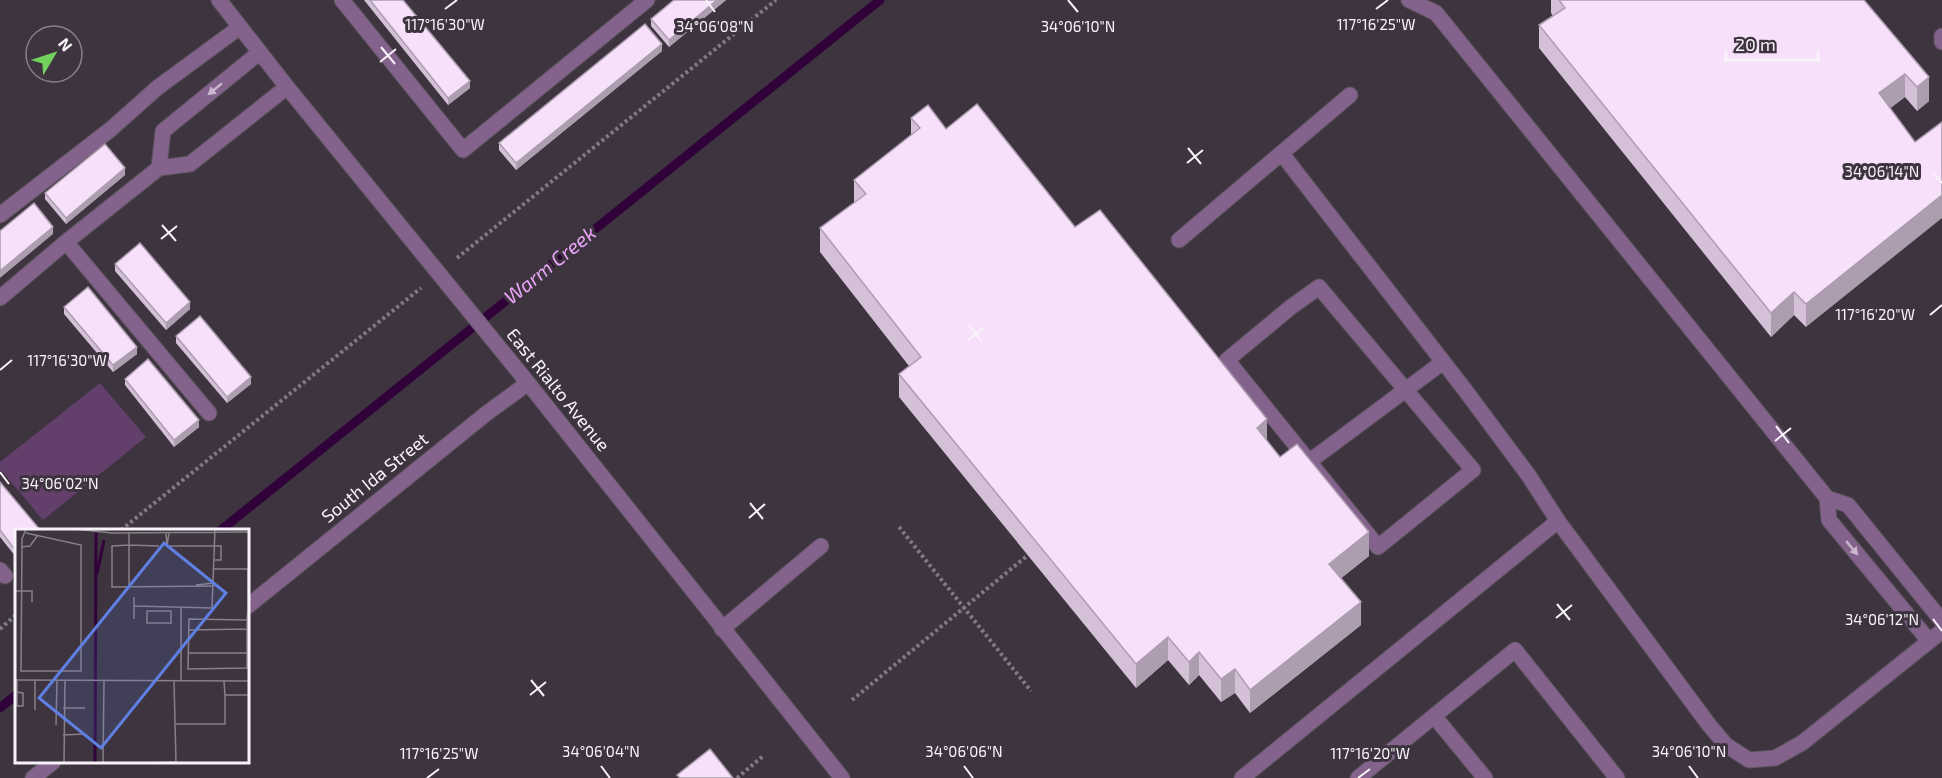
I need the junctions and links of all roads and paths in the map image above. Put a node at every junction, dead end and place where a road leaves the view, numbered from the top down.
1 (219, 0) edge
2 (342, 0) edge
3 (647, 0) edge
4 (1409, 0) edge
5 (240, 27) junction
6 (260, 52) junction
7 (287, 87) junction
8 (1350, 95) dead end
9 (1282, 154) junction
10 (159, 168) junction
11 (0, 215) edge
12 (1179, 240) dead end
13 (66, 242) junction
14 (0, 298) edge
15 (1443, 362) junction
16 (528, 383) junction
17 (1406, 390) junction
18 (209, 413) dead end
19 (1310, 461) junction
20 (1827, 498) junction
21 (1558, 522) junction
22 (899, 527) dead end
23 (821, 546) dead end
24 (1028, 555) edge
25 (249, 605) edge
26 (964, 608) junction
27 (15, 616) edge
28 (1942, 621) edge
29 (0, 629) edge
30 (722, 629) junction
31 (1942, 631) edge
32 (1929, 641) junction
33 (1031, 691) dead end
34 (852, 700) dead end
35 (1434, 716) junction
36 (763, 756) dead end
37 (52, 763) edge
38 (33, 778) edge
39 (737, 778) edge
40 (842, 778) edge
41 (1242, 778) edge
42 (1358, 778) edge
43 (1485, 778) edge
44 (1617, 778) edge

1 - 5 street, East Rialto Avenue
2 - 3 street
4 - 20 street
5 - 6 street, East Rialto Avenue
5 - 11 street
6 - 7 street, East Rialto Avenue
6 -> 10 street
7 - 10 street
7 - 16 street, East Rialto Avenue
8 - 9 street
9 - 12 street
9 - 15 street
10 - 13 street
13 - 14 street
13 - 18 street
15 - 17 street
15 - 21 street
16 - 25 street, South Ida Street
16 - 30 street, East Rialto Avenue
17 - 19 street
17 - 19 street
17 - 19 street
20 - 28 street
20 -> 32 street
21 - 32 street
21 - 41 street
22 - 26 path
23 - 30 street
24 - 26 path
26 - 33 path
26 - 34 path
27 - 29 path
30 - 40 street, East Rialto Avenue
31 - 32 street
35 - 42 street
35 - 43 street
35 - 44 street
36 - 39 path
37 - 38 street

